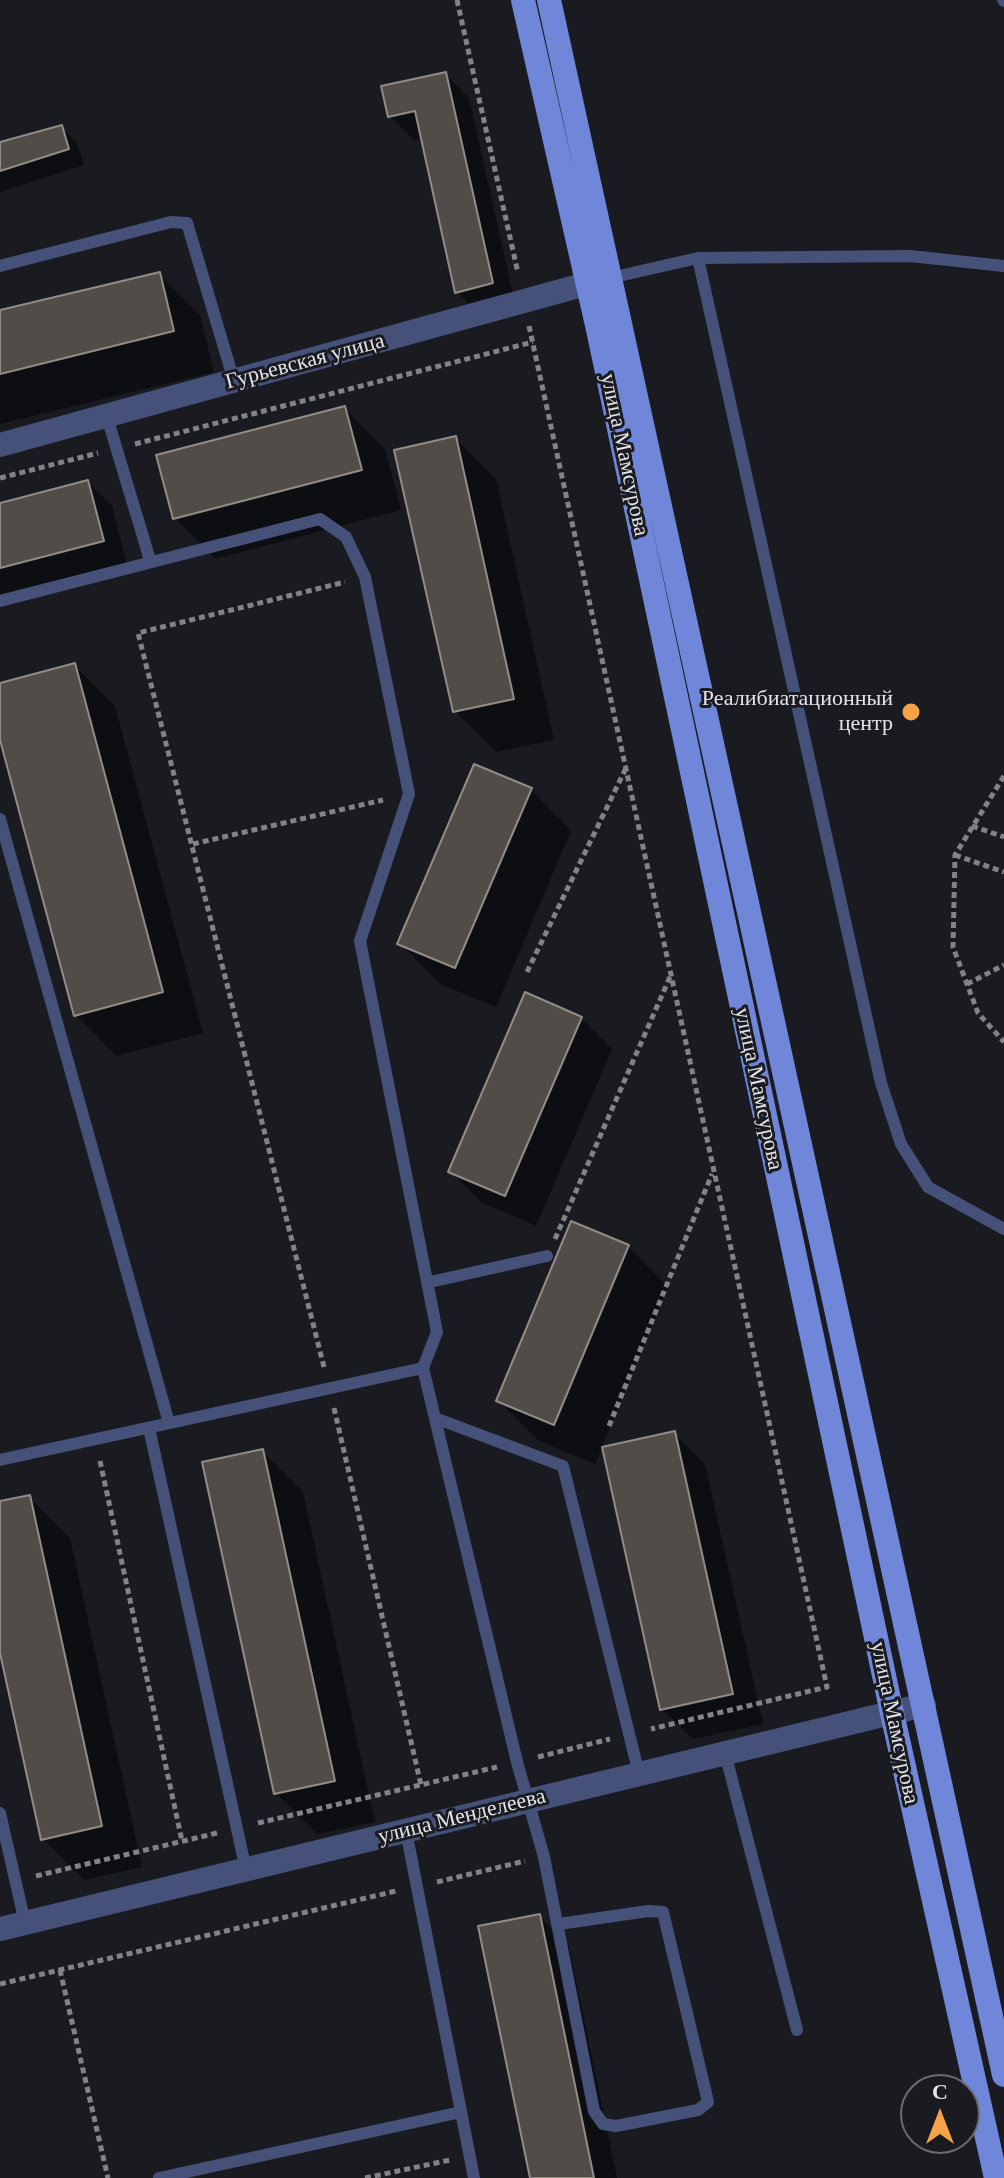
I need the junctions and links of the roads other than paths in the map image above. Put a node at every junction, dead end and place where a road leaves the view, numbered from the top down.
1 (523, 0) edge
2 (549, 0) edge
3 (698, 258) junction
4 (0, 266) edge
5 (1004, 266) edge
6 (599, 280) junction
7 (234, 381) junction
8 (107, 417) junction
9 (0, 445) edge
10 (150, 560) junction
11 (0, 601) edge
12 (0, 819) edge
13 (1004, 1229) edge
14 (547, 1256) road end
15 (430, 1282) junction
16 (423, 1368) junction
17 (435, 1418) junction
18 (169, 1423) junction
19 (149, 1428) junction
20 (0, 1460) edge
21 (924, 1705) junction
22 (892, 1713) junction
23 (725, 1753) junction
24 (639, 1774) junction
25 (528, 1801) junction
26 (0, 1813) edge
27 (406, 1831) junction
28 (246, 1870) junction
29 (25, 1923) junction
30 (559, 1924) junction
31 (0, 1929) edge
32 (797, 2030) dead end
33 (1004, 2075) edge
34 (461, 2112) junction
35 (220, 2164) junction
36 (159, 2178) edge
37 (223, 2178) edge
38 (474, 2178) edge
39 (996, 2178) edge

1 - 6 main road, улица Мамсурова
2 - 6 main road, улица Мамсурова
3 - 5 lane
3 - 6 lane
3 - 13 lane
4 - 7 lane
6 - 7 street, Гурьевская улица
6 - 21 main road, улица Мамсурова
6 - 22 main road, улица Мамсурова
7 - 8 street, Гурьевская улица
8 - 9 street, Гурьевская улица
8 - 10 lane
10 - 11 lane
10 - 15 lane
12 - 18 lane
14 - 15 lane
15 - 16 lane
16 - 17 lane
16 - 18 lane
17 - 24 lane
17 - 25 lane
18 - 19 lane
19 - 20 lane
19 - 28 lane
21 - 22 street, улица Менделеева
21 - 33 main road, улица Мамсурова
22 - 23 street, улица Менделеева
22 - 39 main road, улица Мамсурова
23 - 24 street, улица Менделеева
23 - 32 lane
24 - 25 street, улица Менделеева
25 - 27 street, улица Менделеева
25 - 30 lane
26 - 29 lane
27 - 28 street, улица Менделеева
27 - 34 lane
28 - 29 street, улица Менделеева
29 - 31 street, улица Менделеева
30 - 30 lane
34 - 35 lane
34 - 38 lane
35 - 36 lane
35 - 37 lane

